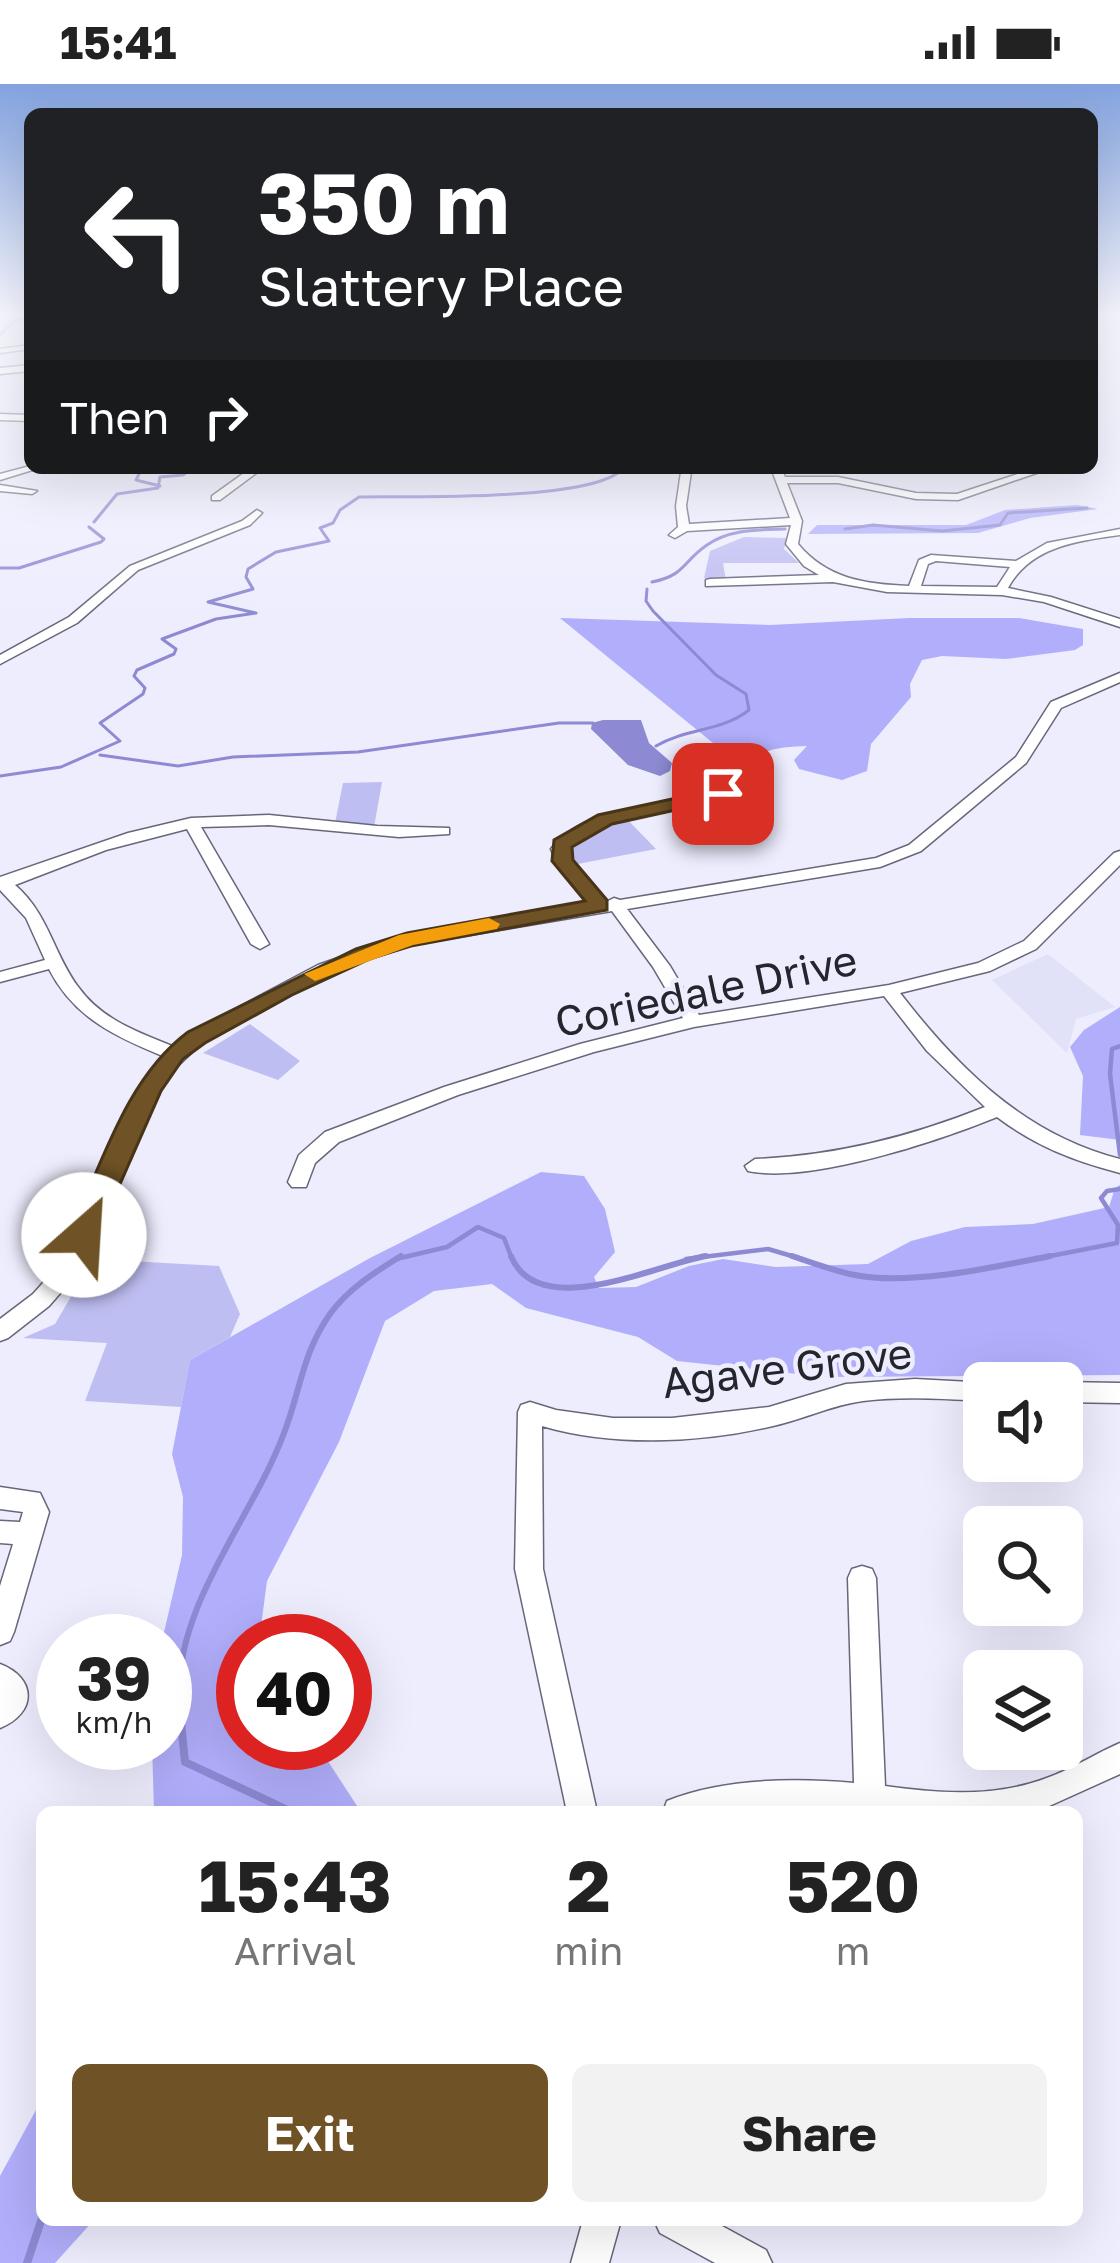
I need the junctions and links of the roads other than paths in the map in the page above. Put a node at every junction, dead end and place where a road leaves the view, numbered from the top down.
1 (0, 464) edge
2 (24, 470) edge
3 (17, 471) junction
4 (250, 474) edge
5 (686, 474) edge
6 (779, 474) edge
7 (1028, 474) edge
8 (0, 477) edge
9 (0, 488) edge
10 (32, 491) dead end
11 (216, 498) dead end
12 (257, 513) dead end
13 (797, 521) junction
14 (1120, 532) edge
15 (1021, 565) junction
16 (836, 578) junction
17 (710, 584) dead end
18 (914, 590) junction
19 (1001, 590) junction
20 (1120, 622) edge
21 (0, 660) edge
22 (1120, 677) edge
23 (755, 784) dead end
24 (692, 804) junction
25 (706, 819) dead end
26 (191, 823) junction
27 (443, 831) dead end
28 (1120, 856) edge
29 (2, 883) edge
30 (607, 904) junction
31 (260, 944) dead end
32 (56, 962) junction
33 (0, 977) edge
34 (890, 990) junction
35 (694, 1021) junction
36 (175, 1054) junction
37 (1003, 1107) junction
38 (755, 1166) dead end
39 (1120, 1166) edge
40 (299, 1182) dead end
41 (0, 1332) edge
42 (963, 1391) edge
43 (1083, 1392) edge
44 (1120, 1393) edge
45 (0, 1498) edge
46 (0, 1532) edge
47 (30, 1534) junction
48 (862, 1578) dead end
49 (0, 1632) edge
50 (0, 1677) edge
51 (0, 1714) edge
52 (1120, 1758) edge
53 (870, 1800) junction
54 (581, 1806) edge
55 (704, 1806) edge
56 (904, 1806) edge
57 (997, 1806) edge
58 (600, 2226) edge
59 (684, 2226) edge
60 (590, 2263) edge
61 (753, 2263) edge

1 - 3 street
2 - 3 street
3 - 8 street
4 - 11 street
5 - 13 street
6 - 7 street
6 - 13 street
9 - 10 street
12 - 21 street
13 - 16 street
14 - 15 street
15 - 18 street
15 - 19 street
16 - 17 street
16 - 18 street
18 - 19 street
19 - 20 street
22 - 30 street
23 - 24 street
24 - 25 street
24 - 30 street
26 - 27 street
26 - 29 street
26 - 31 street
28 - 34 street, Coriedale Drive
29 - 32 street
30 - 35 street
30 - 36 street
32 - 33 street
32 - 36 street
34 - 35 street, Coriedale Drive
34 - 37 street
35 - 40 street, Coriedale Drive
36 - 41 street
37 - 38 street
37 - 39 street
42 - 54 street, Agave Grove
43 - 44 street
45 - 47 street
46 - 47 street
47 - 49 street
48 - 53 street
50 - 51 street
52 - 57 street
53 - 55 street
53 - 56 street
58 - 60 street
59 - 61 street

